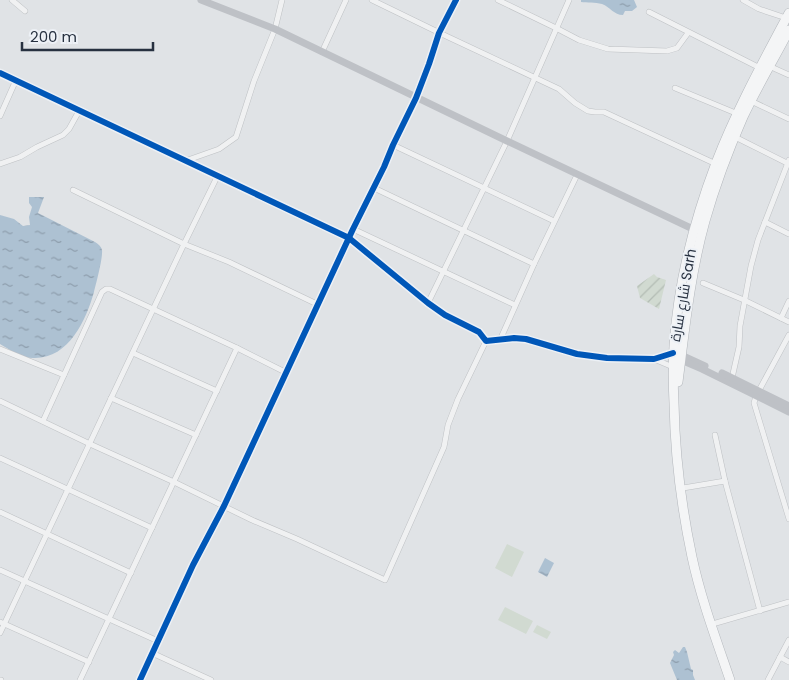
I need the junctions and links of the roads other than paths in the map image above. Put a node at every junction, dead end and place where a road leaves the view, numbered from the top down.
1 (12, 0) edge
2 (201, 0) edge
3 (282, 0) edge
4 (346, 0) edge
5 (372, 0) edge
6 (456, 0) edge
7 (498, 0) edge
8 (569, 0) edge
9 (743, 0) edge
10 (25, 11) dead end
11 (649, 12) dead end
12 (788, 16) edge
13 (556, 28) junction
14 (275, 29) junction
15 (789, 30) edge
16 (439, 33) junction
17 (688, 33) junction
18 (322, 52) junction
19 (765, 67) junction
20 (0, 72) edge
21 (789, 75) edge
22 (535, 77) junction
23 (16, 80) junction
24 (675, 88) dead end
25 (416, 98) junction
26 (751, 101) junction
27 (79, 110) junction
28 (738, 114) junction
29 (0, 116) edge
30 (789, 119) edge
31 (735, 137) junction
32 (506, 141) junction
33 (393, 145) junction
34 (185, 161) junction
35 (788, 163) edge
36 (0, 164) edge
37 (716, 164) junction
38 (577, 174) junction
39 (217, 176) junction
40 (374, 188) junction
41 (484, 189) junction
42 (73, 190) dead end
43 (554, 222) junction
44 (765, 222) junction
45 (353, 229) junction
46 (464, 230) junction
47 (695, 230) junction
48 (789, 234) edge
49 (349, 238) junction
50 (184, 244) junction
51 (534, 264) junction
52 (444, 271) junction
53 (703, 283) dead end
54 (744, 300) junction
55 (789, 302) edge
56 (428, 303) junction
57 (318, 305) junction
58 (515, 305) junction
59 (154, 310) junction
60 (781, 318) junction
61 (789, 322) edge
62 (789, 335) edge
63 (500, 340) junction
64 (486, 341) junction
65 (237, 348) junction
66 (0, 349) edge
67 (133, 353) junction
68 (678, 356) junction
69 (654, 359) junction
70 (673, 367) junction
71 (287, 374) junction
72 (64, 375) junction
73 (732, 378) junction
74 (217, 391) junction
75 (758, 394) junction
76 (111, 398) junction
77 (0, 401) edge
78 (789, 406) edge
79 (789, 412) edge
80 (44, 421) junction
81 (196, 435) junction
82 (715, 435) dead end
83 (90, 444) junction
84 (0, 458) edge
85 (725, 481) junction
86 (174, 482) junction
87 (683, 488) junction
88 (68, 490) junction
89 (224, 506) junction
90 (0, 512) edge
91 (789, 519) edge
92 (152, 528) junction
93 (47, 534) junction
94 (0, 570) edge
95 (131, 572) junction
96 (24, 582) junction
97 (789, 602) edge
98 (760, 611) junction
99 (109, 619) junction
100 (2, 623) edge
101 (716, 623) junction
102 (0, 633) edge
103 (789, 640) edge
104 (158, 642) junction
105 (152, 654) junction
106 (780, 657) junction
107 (89, 662) junction
108 (789, 662) edge
109 (80, 680) edge
110 (140, 680) edge
111 (211, 680) edge
112 (730, 680) edge
113 (735, 680) edge
114 (768, 680) edge

1 - 10 street
2 - 14 street
3 - 14 street
4 - 18 street
5 - 16 street
6 - 16 street
7 - 13 street
8 - 13 street
9 - 12 street
11 - 17 street
12 - 19 highway, شارع سارة Sarh
13 - 17 street
13 - 22 street
14 - 18 street
14 - 34 street
15 - 19 highway, شارع سارة Sarh
16 - 22 street
16 - 25 street
17 - 19 street
18 - 25 street
19 - 21 street
19 - 26 highway, شارع سارة Sarh
19 - 28 highway, شارع سارة Sarh
20 - 23 street
22 - 32 street
22 - 37 street
23 - 27 street
23 - 29 street
24 - 28 street
25 - 32 street
25 - 33 street
26 - 30 street
26 - 31 highway, شارع سارة Sarh
27 - 34 street
27 - 36 street
28 - 37 highway, شارع سارة Sarh
31 - 35 street
31 - 68 highway, شارع سارة Sarh
32 - 38 street
32 - 41 street
33 - 40 street
33 - 41 street
34 - 39 street
35 - 44 street
37 - 47 highway, شارع سارة Sarh
38 - 43 street
38 - 47 street
39 - 49 street
39 - 50 street
40 - 45 street
40 - 46 street
41 - 43 street
41 - 46 street
42 - 50 street
43 - 51 street
44 - 48 street
44 - 54 street
45 - 49 street
45 - 52 street
46 - 51 street
46 - 52 street
47 - 68 highway, شارع سارة Sarh
49 - 56 street
49 - 57 street
50 - 57 street
50 - 59 street
51 - 58 street
52 - 56 street
52 - 58 street
53 - 54 street
54 - 60 street
54 - 73 street
55 - 60 street
56 - 64 street
57 - 71 street
58 - 63 street
59 - 65 street
59 - 67 street
59 - 72 street
60 - 61 street
62 - 75 street
63 - 64 street
63 - 69 street
64 - 89 street
65 - 71 street
65 - 74 street
66 - 72 street
67 - 74 street
67 - 76 street
68 - 69 street
68 - 70 highway, شارع سارة Sarh
68 - 73 street
68 - 75 street
68 - 87 highway, شارع سارة Sarh
69 - 70 street
70 - 112 highway, شارع سارة Sarh
71 - 89 street
72 - 80 street
73 - 75 street
74 - 81 street
75 - 78 street
75 - 79 street
75 - 91 street
76 - 81 street
76 - 83 street
77 - 80 street
80 - 83 street
81 - 86 street
82 - 85 street
83 - 86 street
83 - 88 street
84 - 88 street
85 - 87 street
85 - 98 street
86 - 89 street
86 - 92 street
87 - 101 highway, شارع سارة Sarh
88 - 92 street
88 - 93 street
89 - 104 street
90 - 93 street
92 - 95 street
93 - 95 street
93 - 96 street
94 - 96 street
95 - 99 street
96 - 99 street
96 - 100 street
97 - 98 street
98 - 101 street
99 - 104 street
99 - 107 street
100 - 102 street
100 - 107 street
101 - 113 highway, شارع سارة Sarh
103 - 106 street
104 - 105 street
105 - 110 street
105 - 111 street
106 - 108 street
106 - 114 street
107 - 109 street

